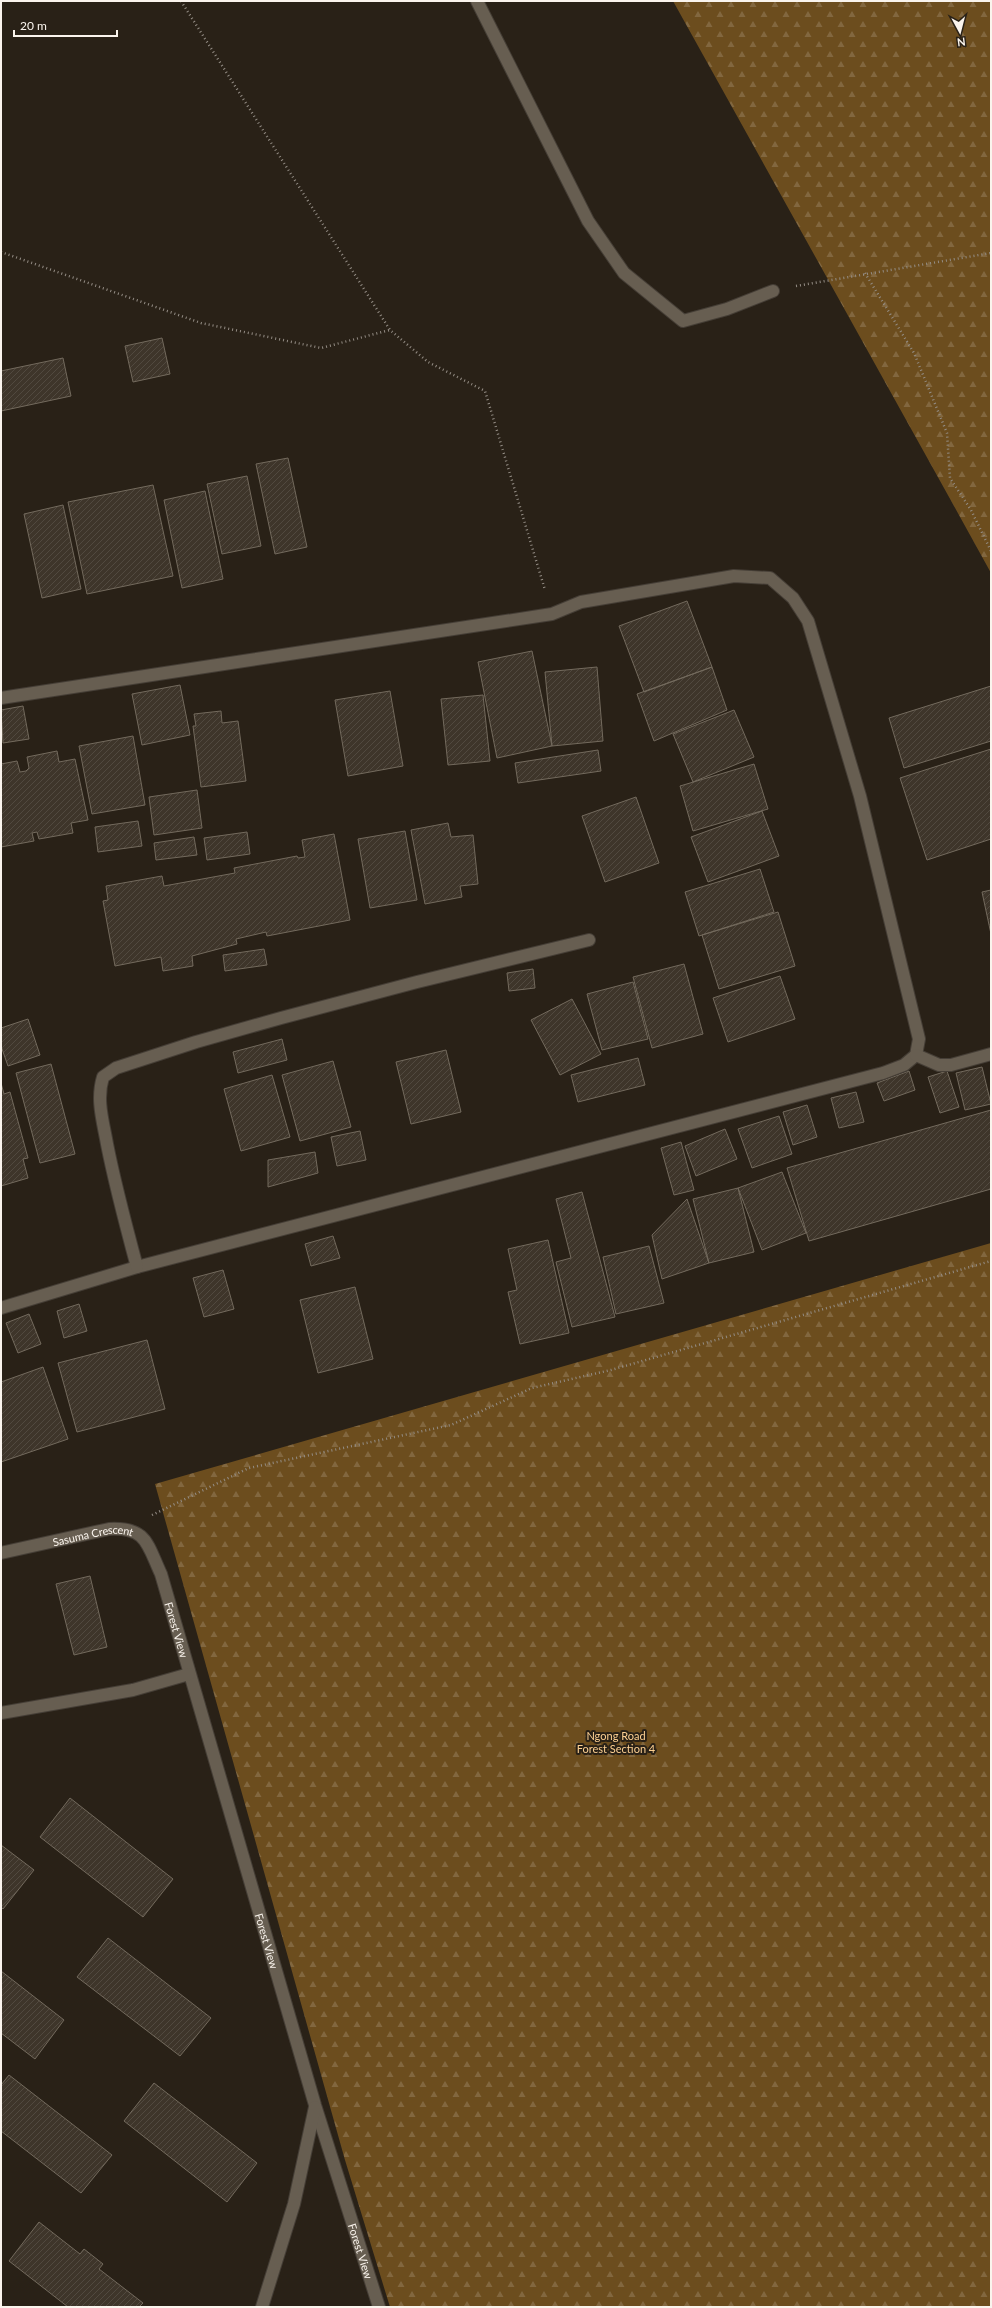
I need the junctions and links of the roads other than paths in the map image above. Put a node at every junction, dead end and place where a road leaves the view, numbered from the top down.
1 (477, 1) edge
2 (774, 291) road end
3 (1, 698) edge
4 (589, 940) dead end
5 (991, 1054) edge
6 (916, 1055) junction
7 (137, 1267) junction
8 (1, 1308) edge
9 (1, 1553) edge
10 (161, 1574) joint
11 (188, 1674) junction
12 (1, 1713) edge
13 (315, 2105) junction
14 (262, 2307) edge
15 (379, 2307) edge

1 - 2 street
3 - 6 street
4 - 7 street
5 - 6 street
6 - 7 street
7 - 8 street
9 - 10 street, Sasuma Crescent
10 - 11 street, Forest View
11 - 12 street
11 - 13 street, Forest View
13 - 14 street
13 - 15 street, Forest View

